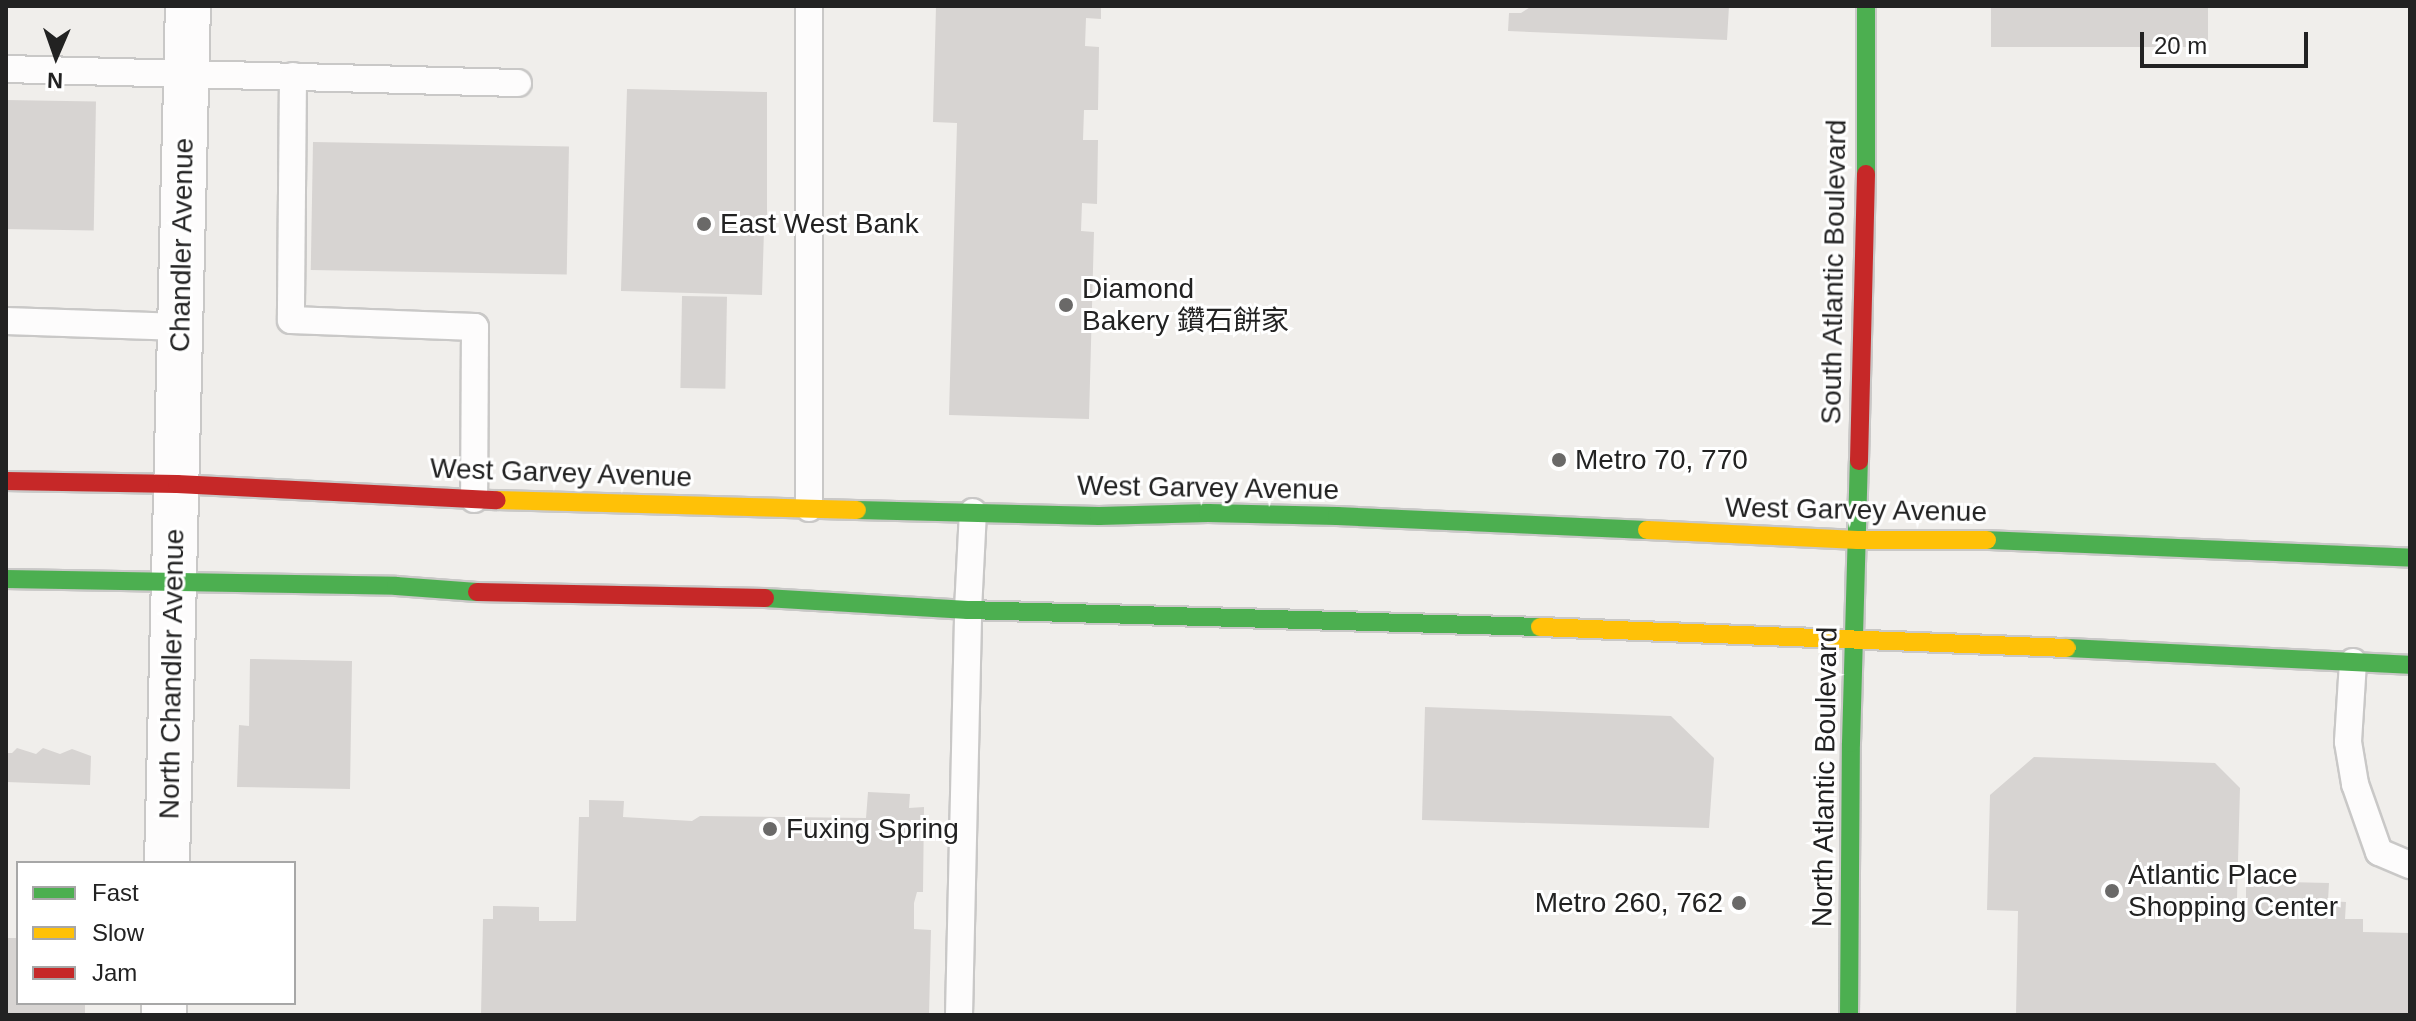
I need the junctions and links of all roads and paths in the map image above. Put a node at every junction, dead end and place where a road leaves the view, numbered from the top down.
1 (188, 6) edge
2 (809, 6) edge
3 (1866, 6) edge
4 (6, 69) edge
5 (185, 72) junction
6 (293, 76) junction
7 (518, 83) dead end
8 (6, 321) edge
9 (181, 327) junction
10 (6, 481) edge
11 (177, 484) junction
12 (474, 499) junction
13 (809, 508) junction
14 (973, 512) junction
15 (1858, 540) junction
16 (2410, 558) edge
17 (6, 579) edge
18 (174, 582) junction
19 (968, 610) junction
20 (1855, 637) junction
21 (2353, 662) junction
22 (2410, 665) edge
23 (167, 861) edge
24 (2410, 865) edge
25 (959, 1015) edge
26 (1849, 1015) edge

1 - 5 street, Chandler Avenue
2 - 13 lane
3 - 15 main road, South Atlantic Boulevard
4 - 5 lane
5 - 6 lane
5 - 9 street, Chandler Avenue
6 - 7 lane
6 - 12 lane
8 - 9 lane
9 - 11 street, Chandler Avenue
10 - 11 main road, West Garvey Avenue
11 - 12 main road, West Garvey Avenue
11 - 18 street, North Chandler Avenue
12 - 13 main road, West Garvey Avenue
13 - 14 main road, West Garvey Avenue
14 - 15 main road, West Garvey Avenue
14 - 19 lane
15 - 16 main road, West Garvey Avenue
15 - 20 main road, North Atlantic Boulevard
17 - 18 main road
18 - 19 main road
18 - 23 street, North Chandler Avenue
19 - 20 main road
19 - 25 lane
20 - 21 main road
20 - 26 main road, North Atlantic Boulevard
21 - 22 main road
21 - 24 lane

